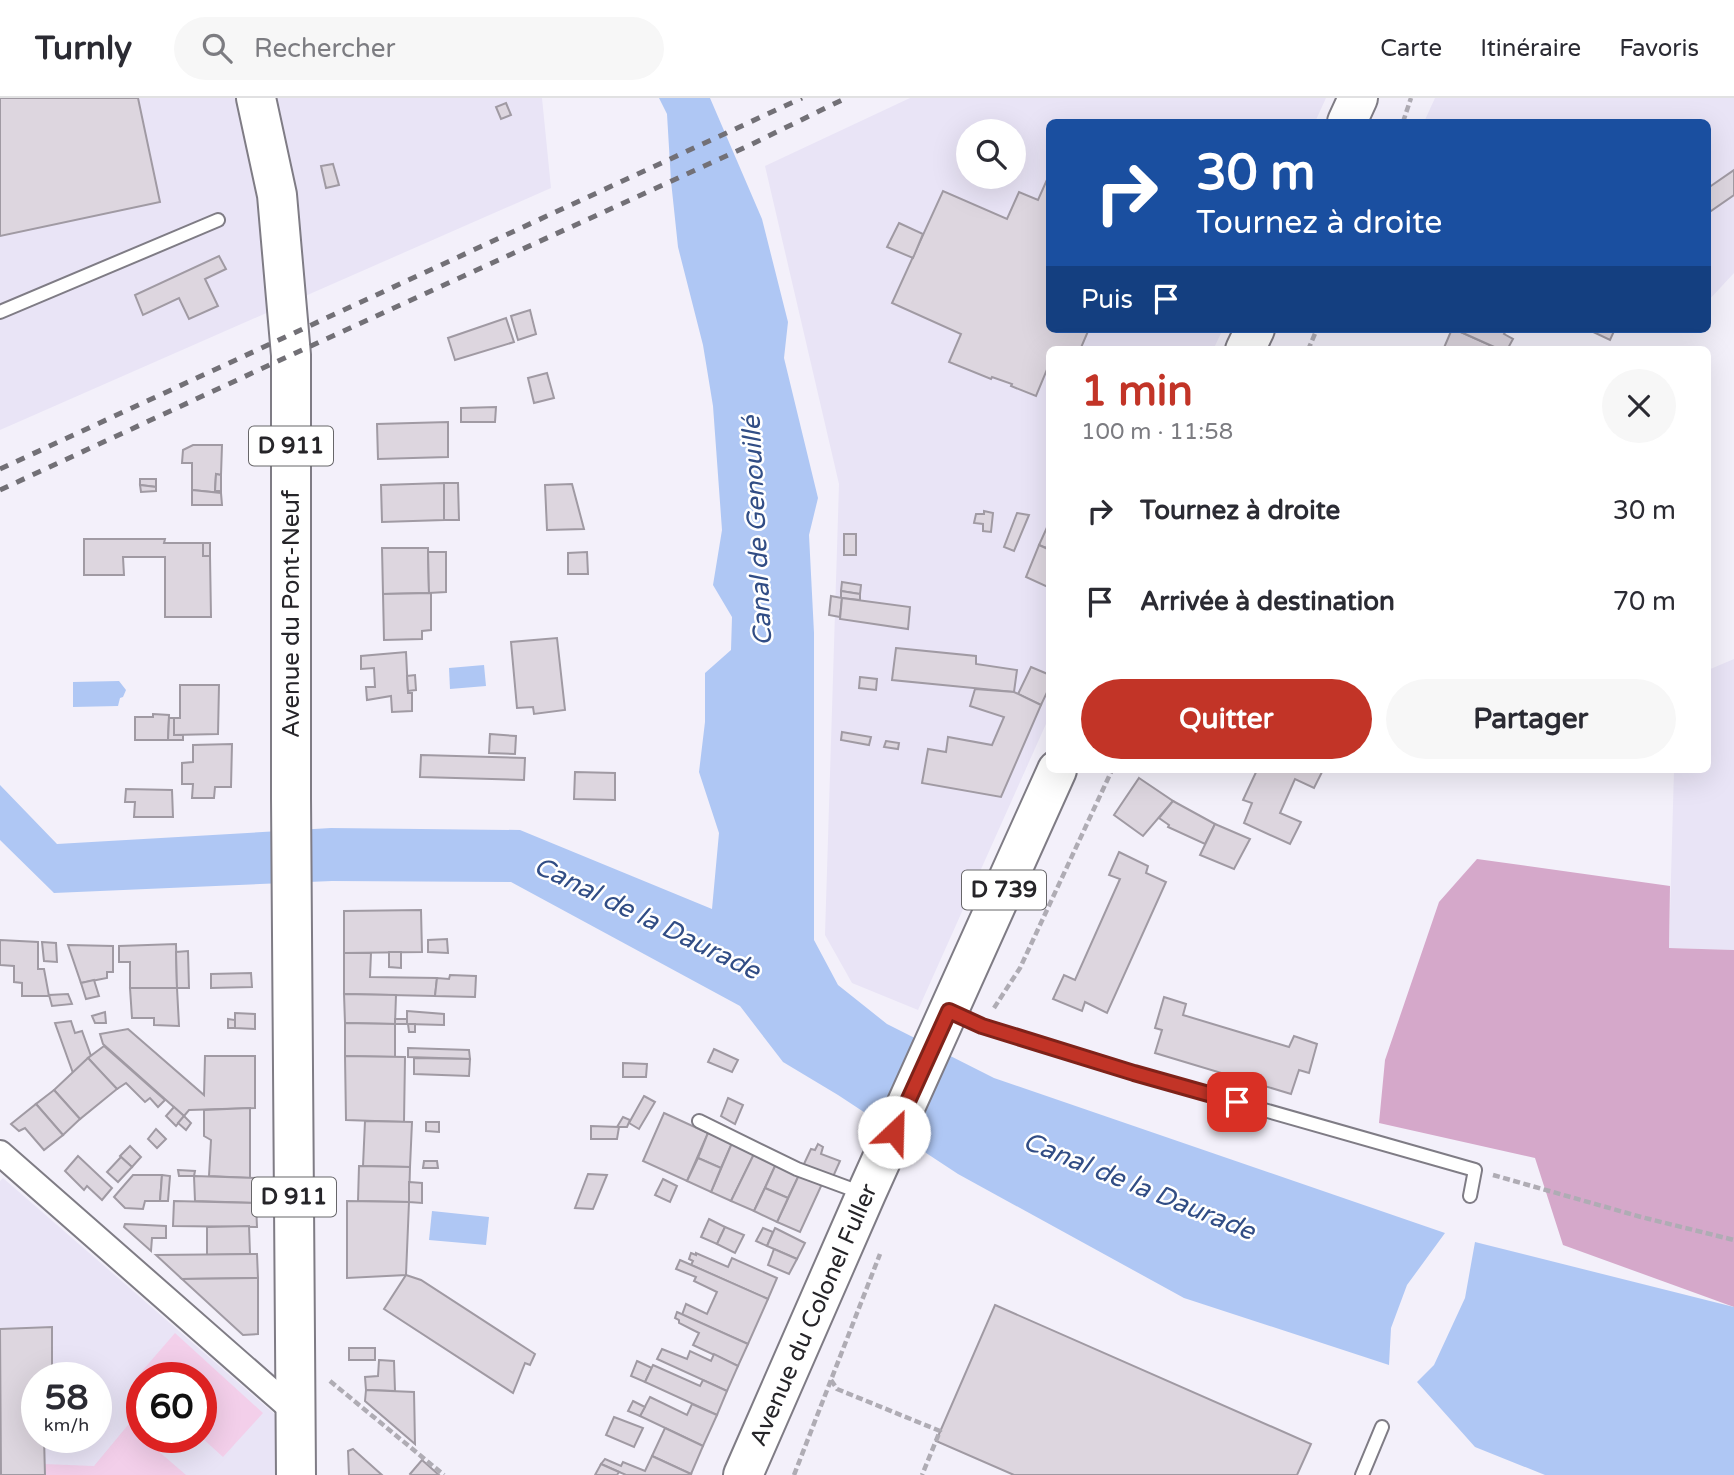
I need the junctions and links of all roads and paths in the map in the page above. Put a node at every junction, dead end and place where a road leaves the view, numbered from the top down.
1 (256, 98) edge
2 (1358, 98) edge
3 (1411, 98) edge
4 (1348, 119) edge
5 (1405, 119) edge
6 (218, 220) dead end
7 (0, 312) edge
8 (1057, 773) edge
9 (1111, 773) edge
10 (965, 1018) junction
11 (699, 1121) dead end
12 (0, 1153) edge
13 (1475, 1170) junction
14 (866, 1194) junction
15 (1470, 1196) dead end
16 (1734, 1240) edge
17 (880, 1255) dead end
18 (295, 1351) junction
19 (831, 1380) junction
20 (295, 1412) junction
21 (1382, 1427) dead end
22 (296, 1475) edge
23 (444, 1475) edge
24 (743, 1475) edge
25 (794, 1475) edge
26 (922, 1475) edge
27 (1362, 1475) edge

1 - 18 main road, Avenue du Pont-Neuf / D 911
2 - 4 main road
3 - 5 path
6 - 7 lane
8 - 10 main road, D 739
9 - 10 path
10 - 13 lane
10 - 14 main road, Avenue du Colonel Fuller / D 739
11 - 14 lane
12 - 20 street
13 - 15 lane
13 - 16 path
14 - 24 main road, Avenue du Colonel Fuller / D 739
17 - 19 path
18 - 20 main road, D 911
18 - 23 path
19 - 25 path
19 - 26 path
20 - 22 main road, D 911
21 - 27 lane

